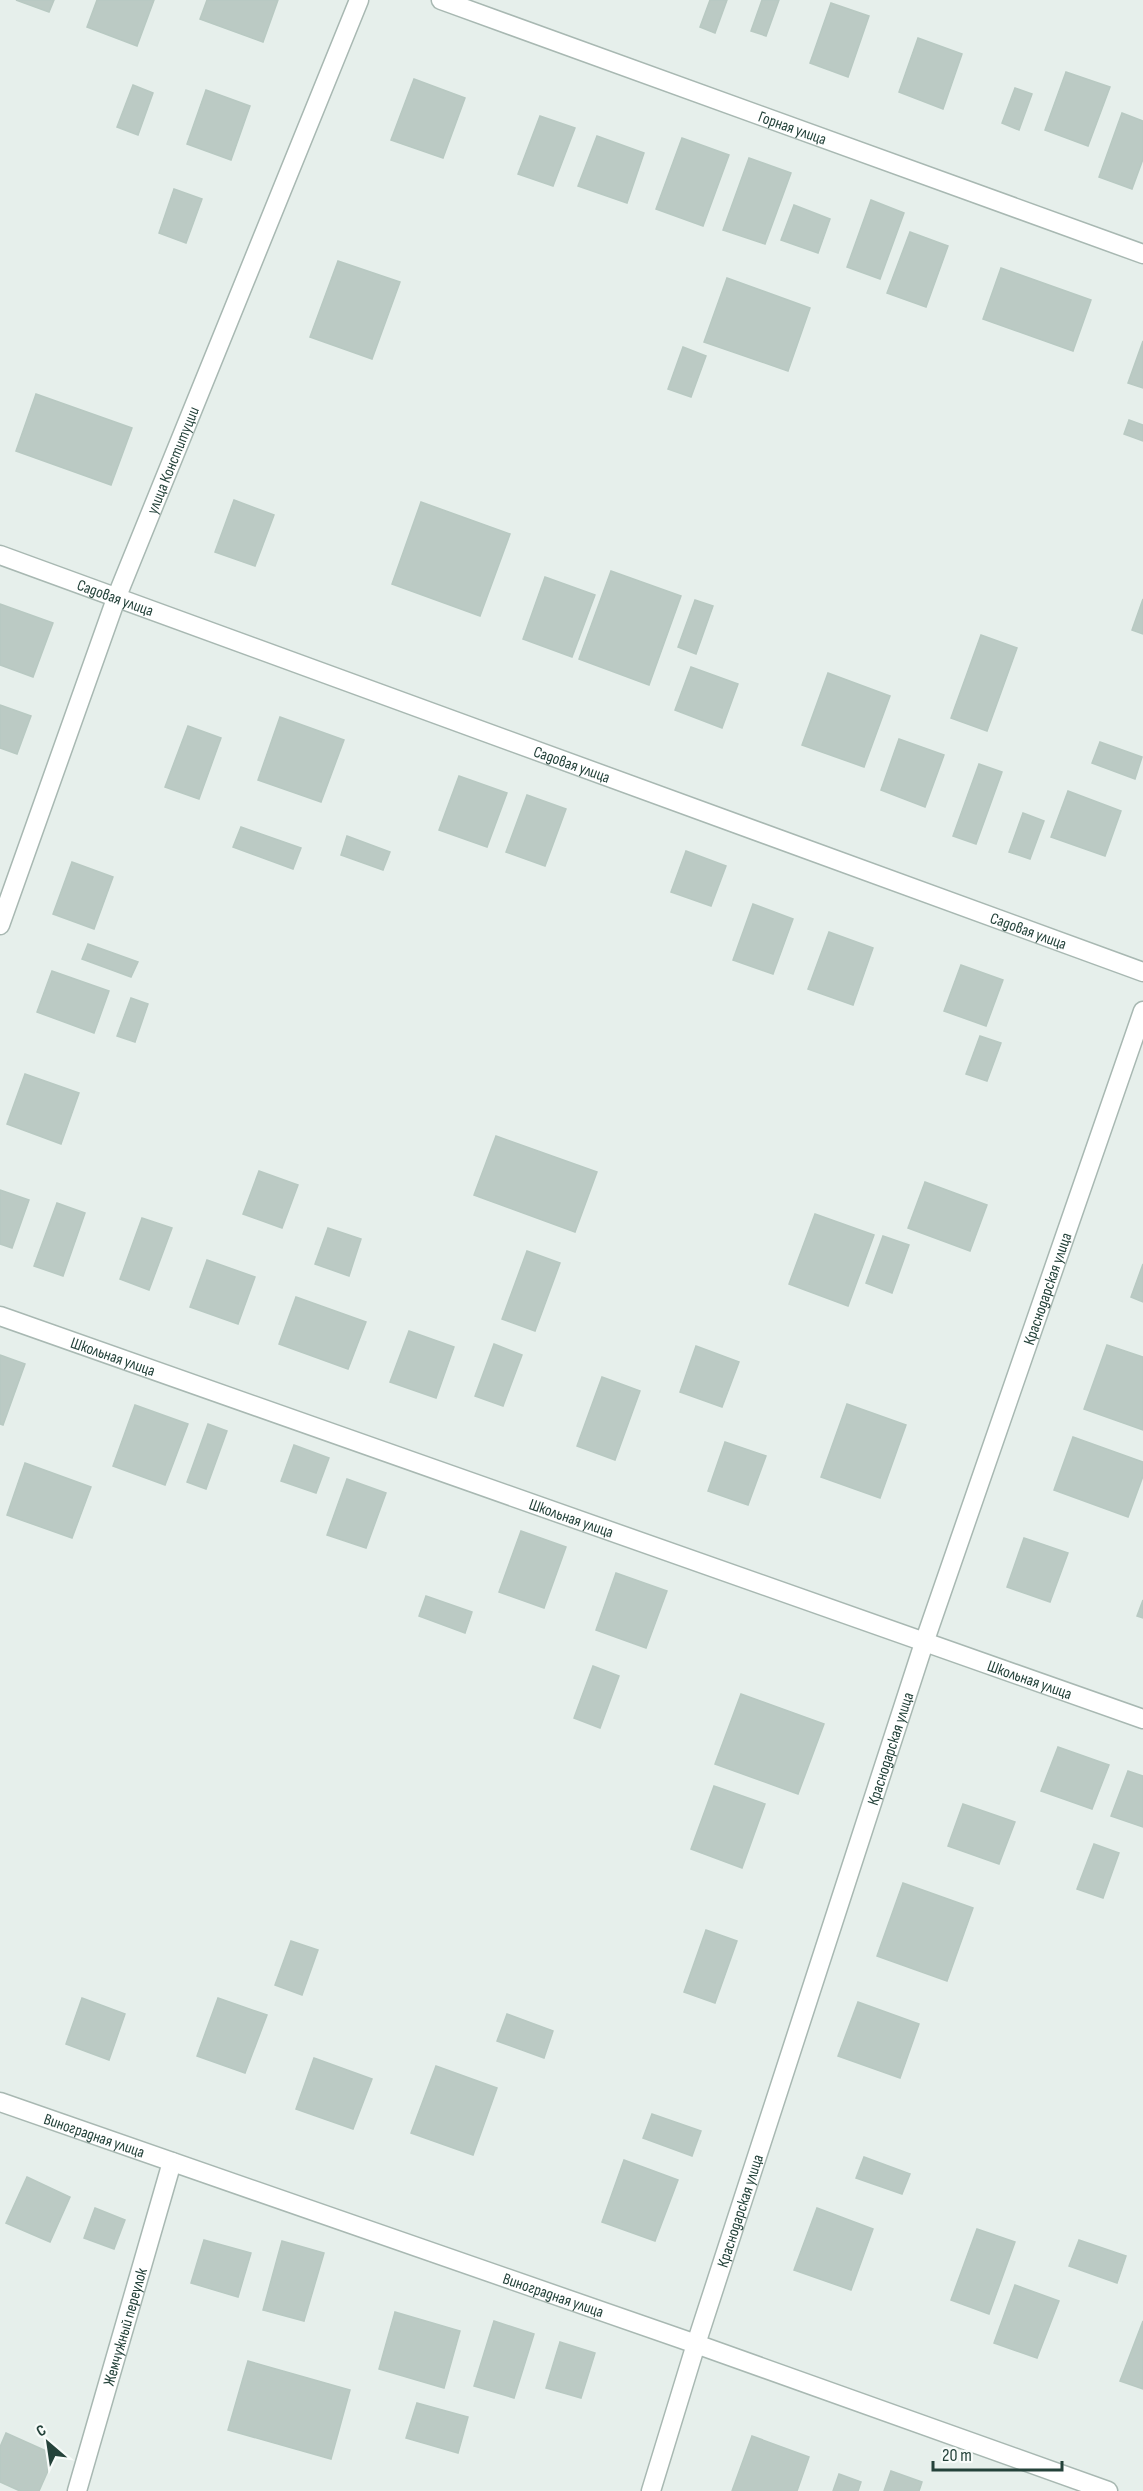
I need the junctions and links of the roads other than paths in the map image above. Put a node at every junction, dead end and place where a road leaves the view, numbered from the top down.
1 (359, 0) edge
2 (441, 0) edge
3 (1143, 254) edge
4 (0, 555) edge
5 (117, 596) junction
6 (0, 925) edge
7 (1143, 972) edge
8 (1143, 1011) edge
9 (0, 1316) edge
10 (924, 1643) junction
11 (1143, 1719) edge
12 (0, 2102) edge
13 (172, 2162) junction
14 (696, 2344) junction
15 (77, 2491) edge
16 (651, 2491) edge
17 (1108, 2491) edge

1 - 5 street, улица Конституции
2 - 3 street, Горная улица
4 - 5 street, Садовая улица
5 - 6 street, улица Конституции
5 - 7 street, Садовая улица
8 - 10 street, Краснодарская улица
9 - 10 street, Школьная улица
10 - 11 street, Школьная улица
10 - 14 street, Краснодарская улица
12 - 13 street, Виноградная улица
13 - 14 street, Виноградная улица
13 - 15 street, Жемчужный переулок
14 - 16 street, Краснодарская улица
14 - 17 street, Виноградная улица

